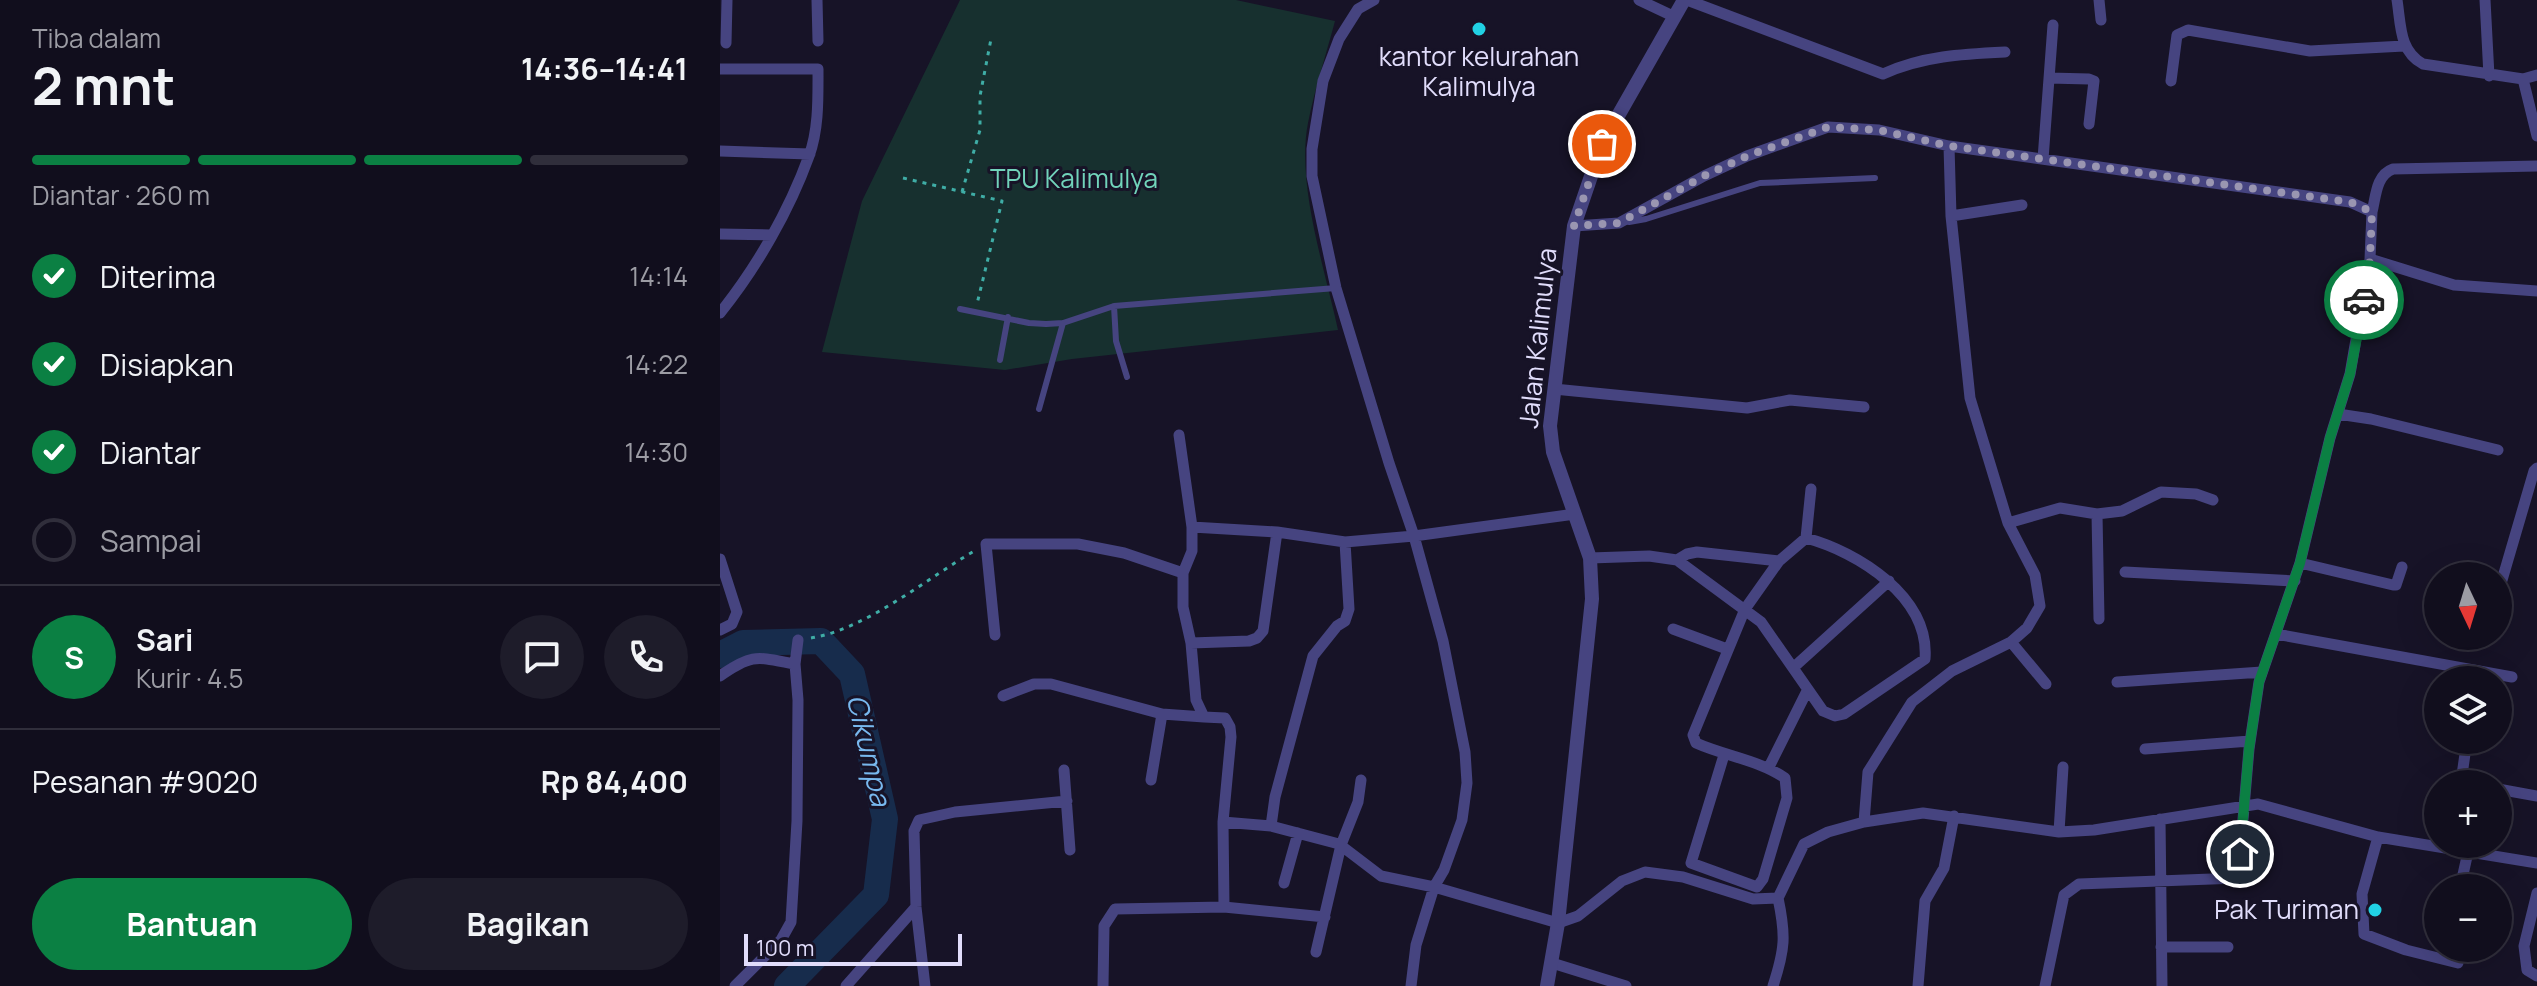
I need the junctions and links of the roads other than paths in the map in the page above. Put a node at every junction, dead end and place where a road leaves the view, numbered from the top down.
1 (727, 0) edge
2 (817, 0) edge
3 (1374, 0) edge
4 (1639, 0) edge
5 (1686, 0) edge
6 (2099, 0) edge
7 (2397, 0) edge
8 (2485, 0) edge
9 (1359, 5) edge
10 (1675, 17) junction
11 (2101, 20) dead end
12 (2053, 25) dead end
13 (818, 41) dead end
14 (726, 43) dead end
15 (2404, 46) junction
16 (2005, 52) dead end
17 (720, 69) edge
18 (2537, 75) edge
19 (2489, 76) junction
20 (2049, 78) junction
21 (2523, 79) junction
22 (2171, 81) dead end
23 (2089, 124) dead end
24 (2537, 136) edge
25 (1949, 146) junction
26 (720, 151) edge
27 (810, 154) junction
28 (2043, 159) junction
29 (2537, 166) edge
30 (1875, 178) dead end
31 (2022, 205) dead end
32 (2372, 212) junction
33 (1951, 216) junction
34 (1619, 223) junction
35 (1574, 226) junction
36 (720, 234) edge
37 (772, 235) junction
38 (2370, 259) junction
39 (1336, 288) junction
40 (2537, 291) edge
41 (1114, 306) junction
42 (960, 309) dead end
43 (720, 313) edge
44 (1008, 317) junction
45 (1063, 323) junction
46 (1000, 360) dead end
47 (1127, 377) dead end
48 (1554, 389) junction
49 (1864, 407) dead end
50 (1039, 409) dead end
51 (2338, 414) junction
52 (1179, 435) dead end
53 (2498, 450) dead end
54 (2537, 468) edge
55 (1811, 489) dead end
56 (2213, 500) dead end
57 (1575, 514) junction
58 (2097, 514) junction
59 (2008, 523) junction
60 (1192, 527) junction
61 (1277, 532) junction
62 (1414, 536) junction
63 (1806, 538) junction
64 (1345, 542) junction
65 (1590, 558) junction
66 (720, 559) edge
67 (1677, 560) junction
68 (1779, 561) junction
69 (2507, 562) edge
70 (2300, 563) junction
71 (2402, 567) dead end
72 (2125, 572) dead end
73 (1183, 573) junction
74 (1889, 581) junction
75 (2295, 581) junction
76 (1745, 609) junction
77 (2099, 619) dead end
78 (1673, 629) dead end
79 (720, 630) edge
80 (2276, 634) junction
81 (995, 635) dead end
82 (798, 640) road end
83 (2011, 642) junction
84 (1191, 643) junction
85 (1727, 649) junction
86 (797, 658) junction
87 (2452, 666) edge
88 (1794, 667) junction
89 (2262, 672) junction
90 (720, 676) edge
91 (2117, 682) dead end
92 (2046, 684) dead end
93 (1807, 691) junction
94 (1003, 696) dead end
95 (1162, 714) junction
96 (1204, 717) junction
97 (2250, 741) junction
98 (2145, 749) dead end
99 (1724, 755) junction
100 (1769, 767) junction
101 (2063, 767) dead end
102 (1064, 770) dead end
103 (1151, 780) dead end
104 (1361, 780) dead end
105 (2512, 792) edge
106 (2537, 796) edge
107 (1067, 801) junction
108 (2245, 805) junction
109 (1954, 816) junction
110 (2160, 819) junction
111 (1223, 822) junction
112 (1864, 822) junction
113 (1271, 826) junction
114 (2059, 832) junction
115 (1298, 833) junction
116 (2378, 837) junction
117 (1341, 845) junction
118 (2424, 845) edge
119 (1070, 850) dead end
120 (2506, 858) edge
121 (2537, 863) edge
122 (2160, 881) junction
123 (1284, 883) dead end
124 (1434, 887) junction
125 (2537, 893) edge
126 (1778, 898) junction
127 (916, 907) junction
128 (1224, 907) junction
129 (1325, 917) junction
130 (1558, 923) junction
131 (2161, 947) junction
132 (2228, 947) dead end
133 (1316, 952) dead end
134 (1552, 963) junction
135 (2458, 963) dead end
136 (2537, 976) edge
137 (735, 986) edge
138 (846, 986) edge
139 (925, 986) edge
140 (1103, 986) edge
141 (1411, 986) edge
142 (1547, 986) edge
143 (1626, 986) edge
144 (1773, 986) edge
145 (1918, 986) edge
146 (2045, 986) edge
147 (2162, 986) edge

1 - 14 street
2 - 13 street
3 - 9 street
4 - 10 street
5 - 10 street, Jalan Kalimulya
5 - 16 street
6 - 11 street
7 - 15 street
8 - 19 street
9 - 39 street
10 - 35 street, Jalan Kalimulya
12 - 20 street
15 - 19 street
15 - 22 street
17 - 27 street
18 - 21 street
19 - 21 street
20 - 23 street
20 - 28 street
21 - 24 street
25 - 28 street
25 - 33 street
25 - 34 street
26 - 27 street
27 - 37 street
28 - 32 street
29 - 32 street
30 - 34 lane
31 - 33 street
32 - 38 street
33 - 59 street
34 - 35 street
35 - 48 street, Jalan Kalimulya
36 - 37 street
37 - 43 street
38 - 40 street
38 - 51 street
39 - 41 lane
39 - 62 street
41 - 45 lane
41 - 47 lane
42 - 44 lane
44 - 45 lane
44 - 46 lane
45 - 50 lane
48 - 49 street
48 - 57 street, Jalan Kalimulya
51 - 53 street
51 - 70 street
52 - 60 street
54 - 69 street
55 - 63 street
56 - 58 street
57 - 62 street
57 - 65 street, Jalan Kalimulya
58 - 59 street
58 - 77 street
59 - 83 street
60 - 61 street
60 - 73 street
61 - 64 street
61 - 84 street
62 - 64 street
62 - 124 street
63 - 68 street
63 - 74 street
64 - 113 street
65 - 67 street
65 - 130 street, Jalan Kalimulya
66 - 79 street
67 - 68 street
67 - 76 street
68 - 76 street
70 - 71 street
70 - 75 street
72 - 75 street
73 - 81 street
73 - 84 street
74 - 88 street
74 - 93 street
75 - 80 street
76 - 85 street
76 - 88 street
78 - 85 street
80 - 87 street
80 - 89 street
82 - 86 street
83 - 92 street
83 - 112 street
84 - 96 street
85 - 99 street
86 - 90 street
86 - 137 street
88 - 93 street
89 - 91 street
89 - 97 street
93 - 100 street
94 - 95 street
95 - 96 street
95 - 103 street
96 - 111 street
97 - 98 street
97 - 108 street
99 - 100 street
99 - 100 street
101 - 114 street
102 - 107 street
104 - 117 street
105 - 106 street
107 - 119 street
107 - 127 street
108 - 110 street
108 - 116 street
108 - 122 street
109 - 112 street
109 - 114 street
109 - 145 street
110 - 114 street
110 - 122 street
111 - 113 street
111 - 128 street
112 - 126 street
113 - 115 street
115 - 117 street
115 - 123 street
116 - 118 street
116 - 135 street
117 - 124 street
117 - 129 street
120 - 121 street
122 - 131 street
122 - 146 street
124 - 130 street
124 - 141 street
125 - 136 street
126 - 130 street
126 - 144 street
127 - 138 street
127 - 139 street
128 - 129 street
128 - 140 street
129 - 133 street
130 - 134 street, Jalan Kalimulya
131 - 132 street
131 - 147 street
134 - 142 street, Jalan Kalimulya
134 - 143 street

